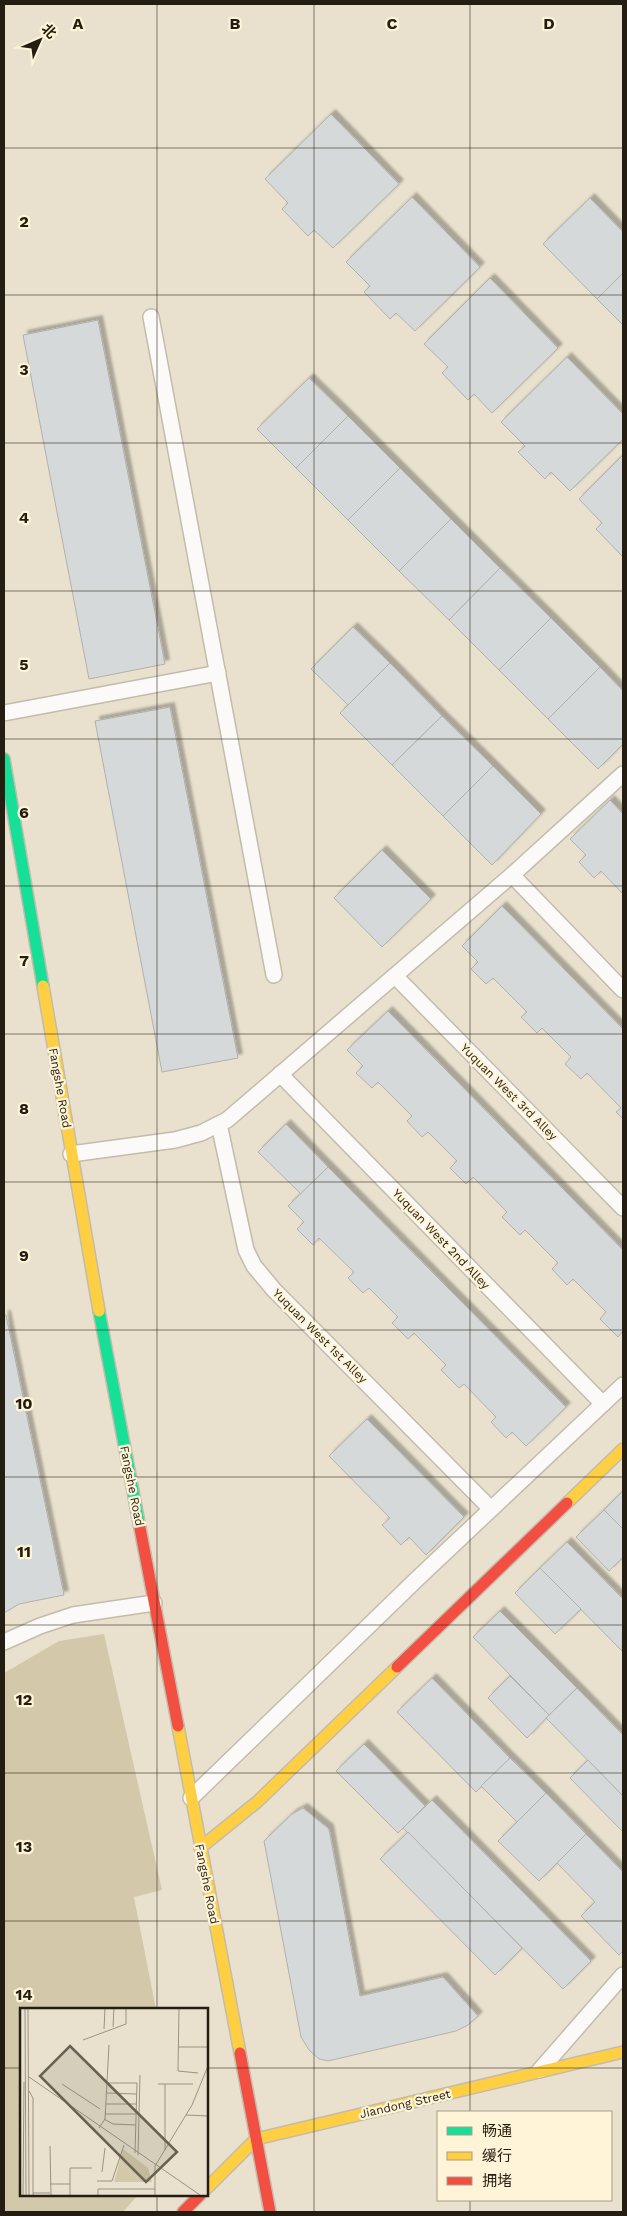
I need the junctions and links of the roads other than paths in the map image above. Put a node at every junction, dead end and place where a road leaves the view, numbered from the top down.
1 (151, 317) dead end
2 (218, 673) junction
3 (4, 713) edge
4 (4, 759) edge
5 (623, 774) edge
6 (512, 875) junction
7 (274, 975) dead end
8 (395, 976) junction
9 (623, 990) edge
10 (280, 1074) junction
11 (219, 1124) junction
12 (71, 1154) junction
13 (623, 1208) edge
14 (623, 1385) edge
15 (603, 1404) junction
16 (623, 1449) edge
17 (491, 1509) junction
18 (154, 1603) junction
19 (4, 1642) edge
20 (191, 1798) junction
21 (200, 1848) junction
22 (623, 1975) edge
23 (623, 2052) edge
24 (538, 2072) junction
25 (256, 2139) junction
26 (208, 2187) edge
27 (199, 2196) edge
28 (183, 2212) edge
29 (270, 2212) edge

1 - 2 lane
2 - 3 lane
2 - 7 lane
4 - 12 street, Fangshe Road
5 - 6 lane
6 - 8 lane
6 - 9 lane
8 - 10 lane
8 - 13 lane, Yuquan West 3rd Alley
10 - 11 lane
10 - 15 lane, Yuquan West 2nd Alley
11 - 12 lane
11 - 17 lane, Yuquan West 1st Alley
12 - 18 street, Fangshe Road
14 - 15 lane
15 - 17 lane
16 - 21 street
17 - 20 lane
18 - 19 lane
18 - 20 street, Fangshe Road
20 - 21 street, Fangshe Road
21 - 25 street, Fangshe Road
22 - 24 lane
23 - 24 street, Jiandong Street
24 - 25 street, Jiandong Street
25 - 26 street
25 - 29 street, Fangshe Road
27 - 28 street

